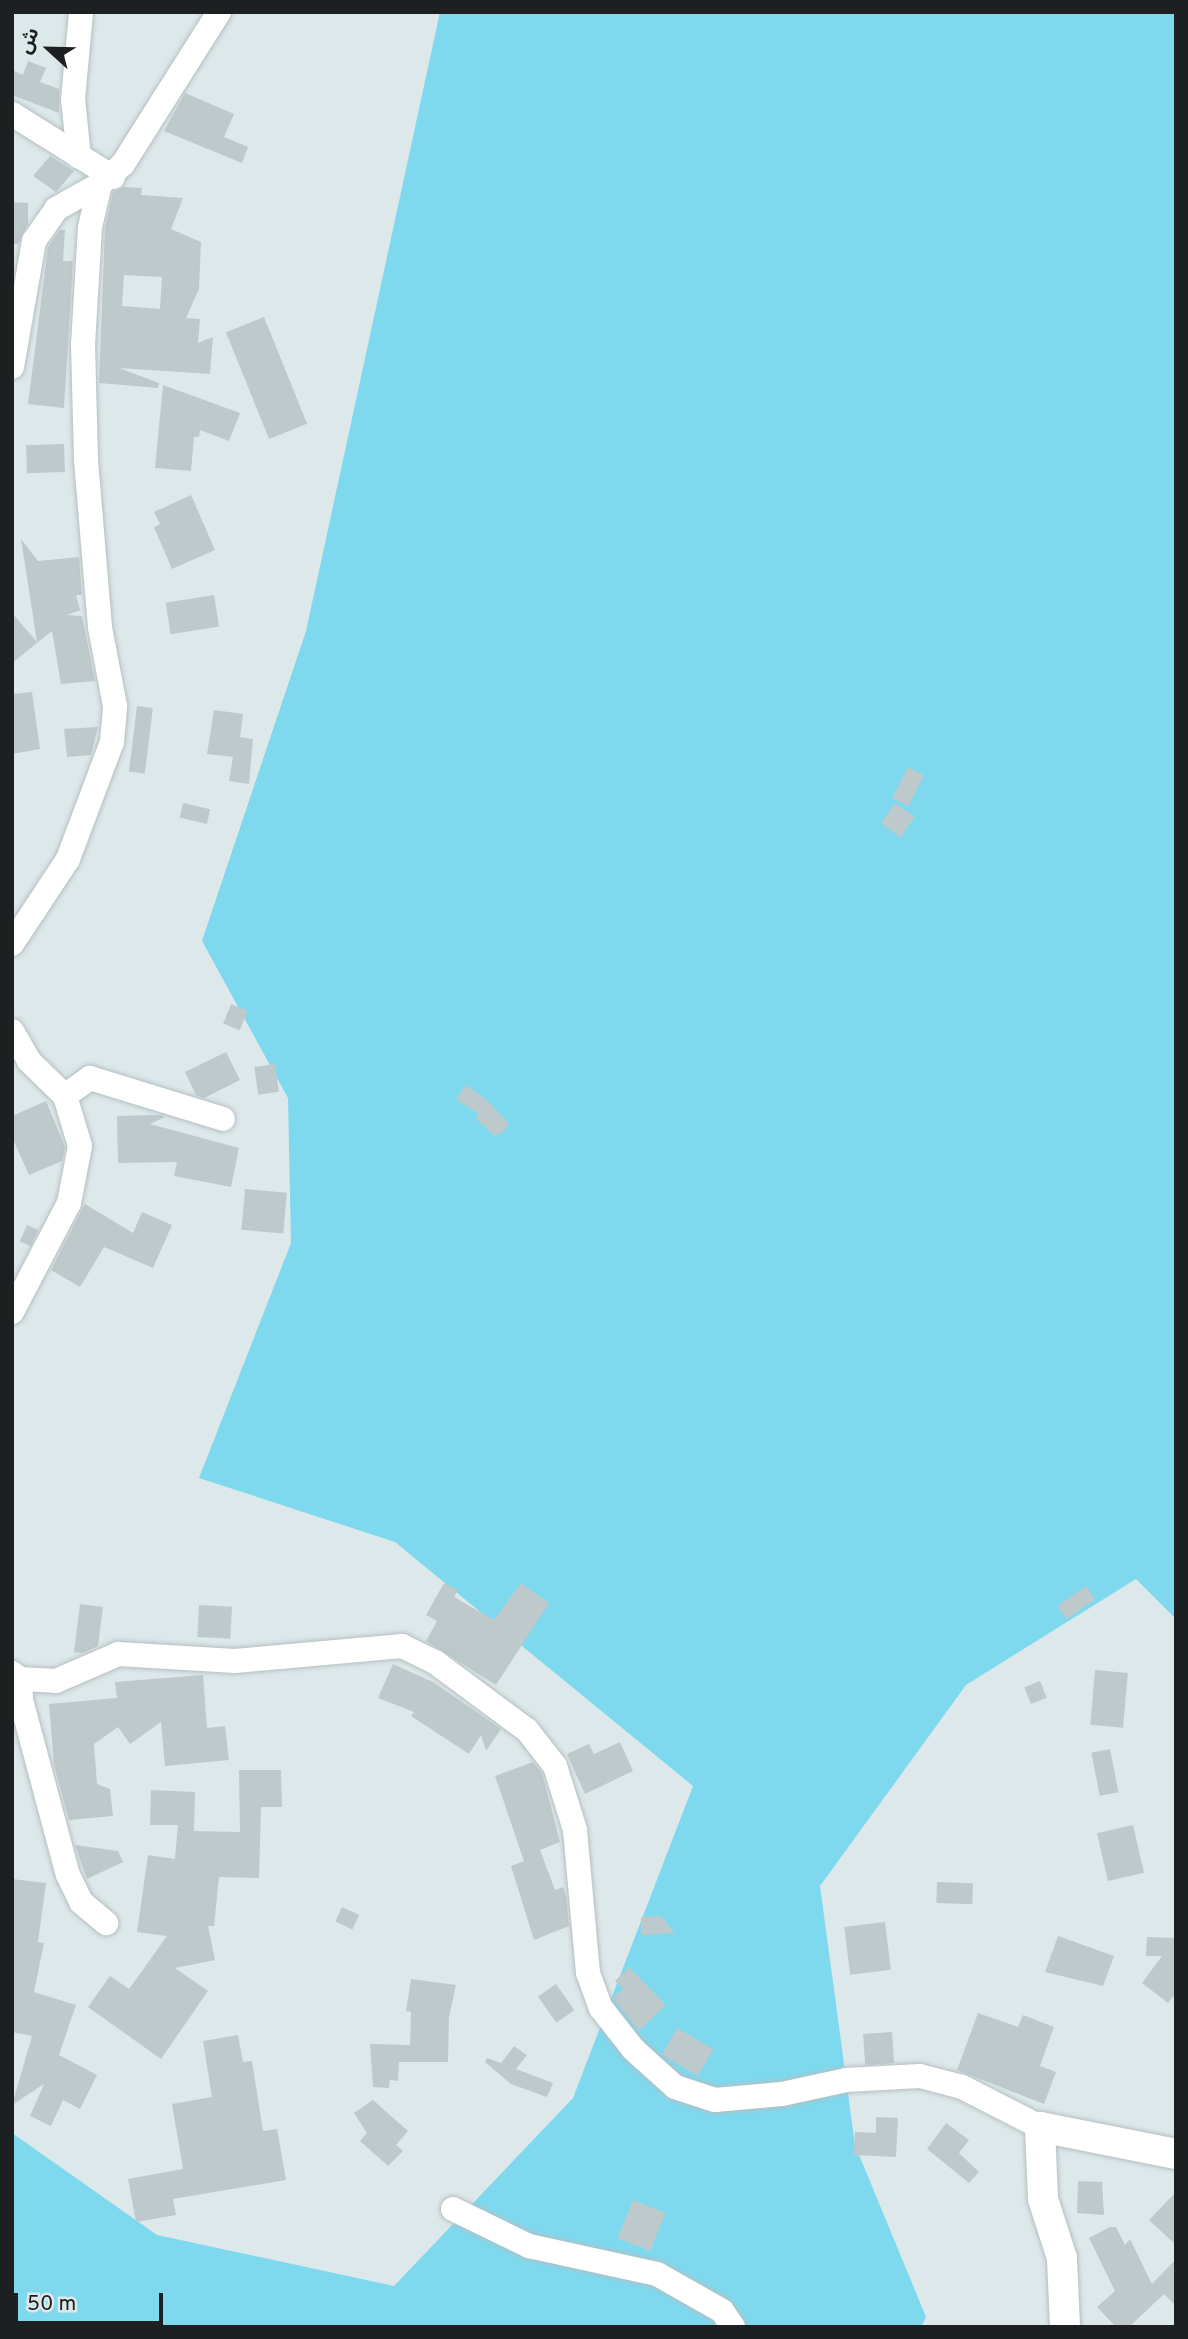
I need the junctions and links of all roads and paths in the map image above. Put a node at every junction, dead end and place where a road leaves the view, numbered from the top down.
1 (82, 12) edge
2 (219, 12) edge
3 (12, 114) edge
4 (79, 156) junction
5 (106, 181) junction
6 (12, 367) edge
7 (12, 944) edge
8 (12, 1031) edge
9 (65, 1096) junction
10 (223, 1119) dead end
11 (12, 1312) edge
12 (16, 1676) edge
13 (106, 1923) dead end
14 (1040, 2127) junction
15 (1176, 2154) edge
16 (453, 2208) dead end
17 (733, 2327) edge
18 (1065, 2327) edge

1 - 4 street
2 - 5 street
3 - 4 street
4 - 5 street
5 - 6 street
5 - 7 street
8 - 9 street
9 - 10 street
9 - 11 street
12 - 13 street
12 - 14 street
14 - 15 street
14 - 18 street
16 - 17 street

